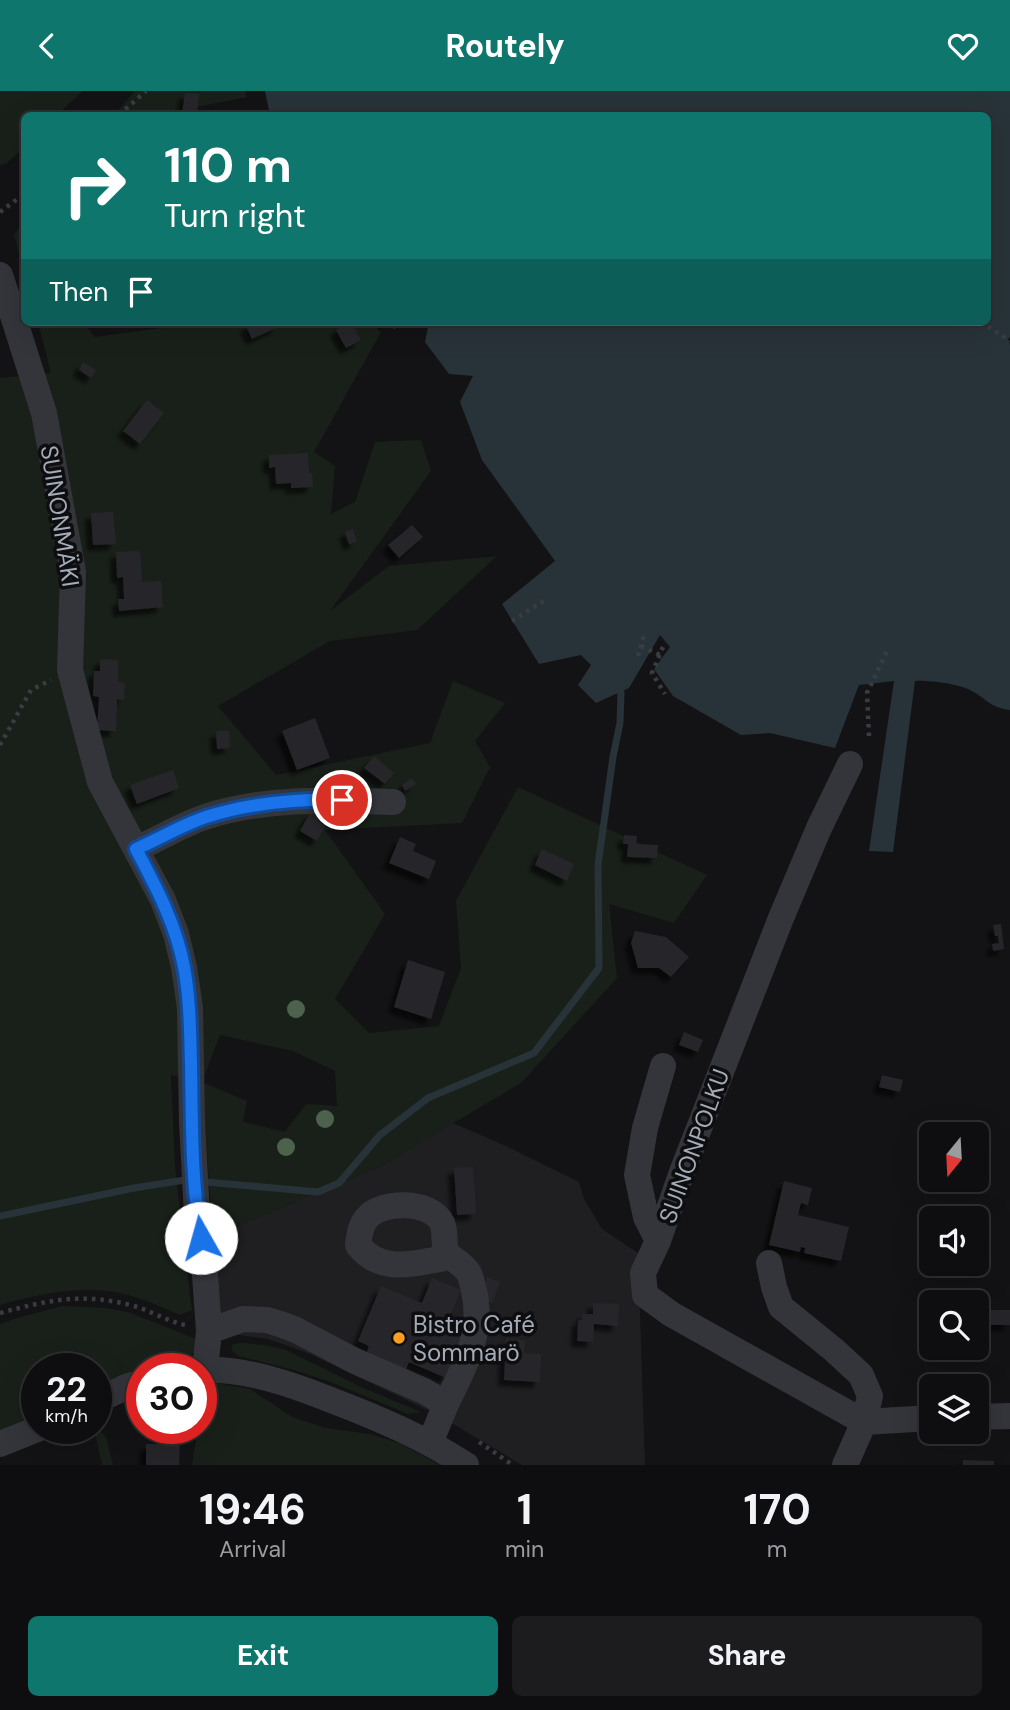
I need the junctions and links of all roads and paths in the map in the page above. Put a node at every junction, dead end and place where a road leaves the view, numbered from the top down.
1 (146, 91) edge
2 (122, 112) edge
3 (21, 196) edge
4 (0, 212) edge
5 (0, 275) edge
6 (987, 326) edge
7 (1010, 341) edge
8 (545, 600) dead end
9 (512, 621) dead end
10 (645, 635) dead end
11 (641, 646) junction
12 (663, 647) dead end
13 (887, 651) dead end
14 (660, 655) junction
15 (638, 656) dead end
16 (70, 670) junction
17 (665, 694) dead end
18 (870, 736) dead end
19 (0, 745) edge
20 (850, 764) dead end
21 (393, 802) dead end
22 (136, 849) junction
23 (663, 1066) dead end
24 (658, 1241) junction
25 (451, 1257) dead end
26 (769, 1263) dead end
27 (209, 1331) junction
28 (206, 1353) edge
29 (217, 1371) edge
30 (446, 1404) junction
31 (1010, 1416) edge
32 (989, 1417) edge
33 (919, 1419) edge
34 (864, 1422) junction
35 (21, 1436) edge
36 (430, 1443) junction
37 (0, 1444) edge
38 (466, 1465) edge
39 (845, 1465) edge

1 - 2 path
3 - 4 path
5 - 16 street, SUINONMÄKI
6 - 7 path
8 - 9 path
10 - 11 path
11 - 14 path
11 - 15 path
12 - 14 path
13 - 18 path
14 - 17 path
16 - 19 path
16 - 22 street, SUINONMÄKI
20 - 24 street, SUINONPOLKU
21 - 22 street
22 - 27 street, SUINONMÄKI
23 - 24 street
24 - 34 street, SUINONPOLKU
25 - 30 street
26 - 34 street
27 - 28 street, SUINONMÄKI
27 - 30 street
29 - 36 street
30 - 36 street
31 - 32 street
33 - 34 street
34 - 39 street
35 - 37 street
36 - 38 street

